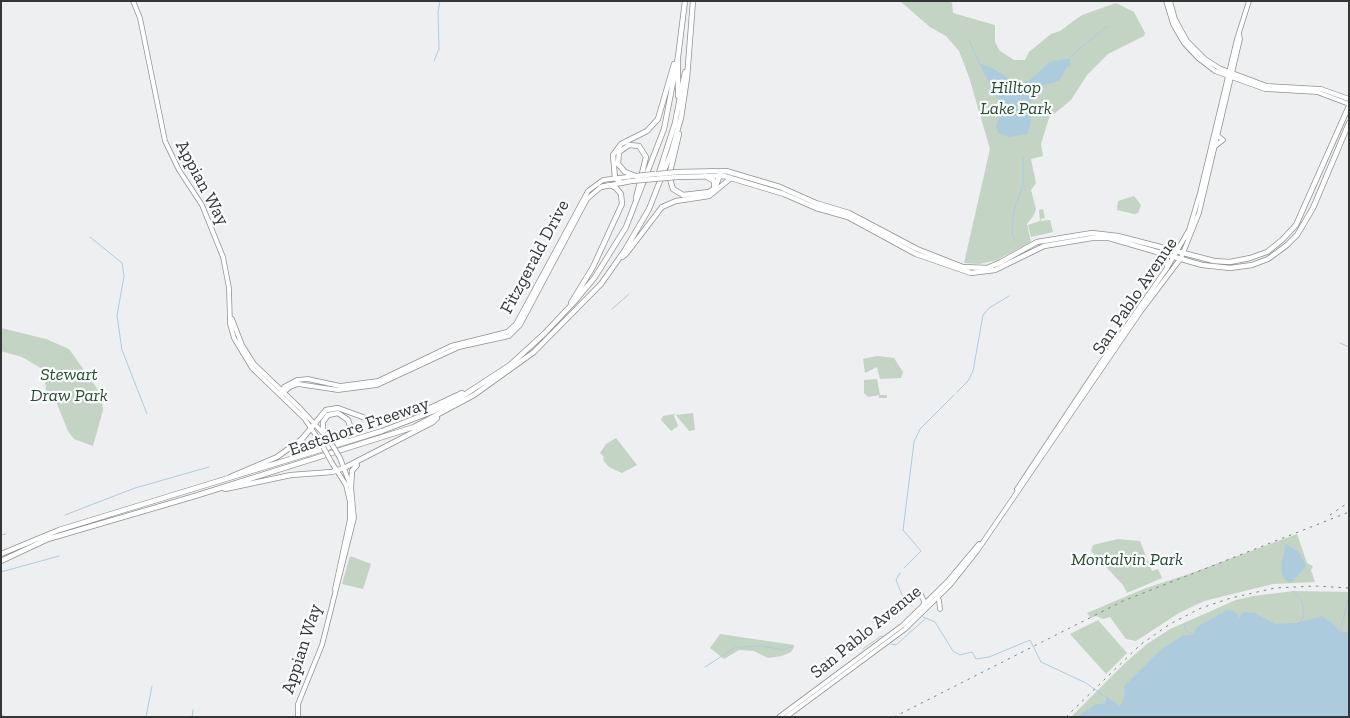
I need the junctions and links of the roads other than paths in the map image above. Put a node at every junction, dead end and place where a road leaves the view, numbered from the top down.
1 (133, 1) edge
2 (685, 1) edge
3 (693, 1) edge
4 (1166, 1) edge
5 (1170, 1) edge
6 (1249, 1) edge
7 (691, 16) junction
8 (678, 57) junction
9 (1230, 75) junction
10 (1349, 100) edge
11 (1349, 105) edge
12 (681, 118) junction
13 (1349, 123) edge
14 (1217, 135) junction
15 (1214, 147) junction
16 (664, 154) junction
17 (677, 175) junction
18 (698, 175) junction
19 (722, 175) junction
20 (636, 176) junction
21 (656, 177) junction
22 (615, 178) junction
23 (735, 178) junction
24 (621, 183) junction
25 (721, 185) junction
26 (601, 187) junction
27 (706, 192) junction
28 (631, 215) junction
29 (1162, 253) junction
30 (1176, 254) junction
31 (1182, 256) junction
32 (619, 258) junction
33 (1167, 268) junction
34 (565, 312) junction
35 (482, 384) junction
36 (322, 385) junction
37 (282, 393) junction
38 (439, 416) junction
39 (314, 422) junction
40 (311, 428) junction
41 (323, 432) junction
42 (303, 456) junction
43 (365, 458) junction
44 (344, 468) junction
45 (336, 471) junction
46 (228, 480) junction
47 (352, 487) junction
48 (1016, 492) junction
49 (195, 496) junction
50 (984, 539) junction
51 (1, 553) edge
52 (1, 561) edge
53 (335, 589) junction
54 (919, 591) dead end
55 (941, 595) junction
56 (923, 607) junction
57 (940, 609) dead end
58 (298, 717) edge
59 (779, 717) edge
60 (786, 717) edge

1 - 37 main road, Appian Way
2 - 8 highway, Eastshore Freeway
3 - 7 highway, Eastshore Freeway
4 - 9 main road
5 - 9 main road
6 - 9 main road, San Pablo Avenue
7 - 12 highway, Eastshore Freeway
7 - 16 highway
8 - 16 highway
8 - 22 highway
8 - 28 highway, Eastshore Freeway
9 - 10 main road
9 - 11 main road
9 - 14 main road, San Pablo Avenue
9 - 30 main road, San Pablo Avenue
11 - 31 highway
12 - 27 highway
12 - 32 highway, Eastshore Freeway
13 - 31 highway
14 - 15 main road, San Pablo Avenue
14 - 15 main road
15 - 31 main road, San Pablo Avenue
16 - 21 highway
17 - 18 highway
17 - 21 highway, bridge
17 - 30 highway
18 - 19 highway
18 - 27 highway
19 - 23 highway
19 - 25 highway
19 - 27 highway
20 - 21 highway, bridge
20 - 22 main road, Fitzgerald Drive
20 - 28 highway
21 - 24 highway, bridge
22 - 24 highway
22 - 36 main road, Fitzgerald Drive
23 - 25 highway
23 - 29 highway
24 - 26 main road
25 - 32 highway
26 - 34 highway
26 - 36 main road, Fitzgerald Drive
28 - 34 highway, Eastshore Freeway
29 - 30 highway
29 - 33 highway
30 - 31 highway
30 - 33 main road, San Pablo Avenue
31 - 48 main road, San Pablo Avenue
32 - 38 highway, Eastshore Freeway
33 - 48 main road, San Pablo Avenue
34 - 35 highway, Eastshore Freeway
35 - 39 highway
35 - 42 highway, Eastshore Freeway
36 - 37 main road
36 - 37 main road, Fitzgerald Drive
37 - 39 main road, Appian Way
37 - 40 main road, Appian Way
38 - 43 highway
38 - 49 highway, Eastshore Freeway
39 - 40 highway
39 - 41 main road, Appian Way
40 - 45 main road, Appian Way, bridge
40 - 46 highway
41 - 42 highway
41 - 44 main road, Appian Way, bridge
42 - 46 highway, Eastshore Freeway
43 - 44 highway
43 - 47 highway
44 - 45 highway
44 - 47 main road, Appian Way
45 - 49 highway
45 - 53 main road, Appian Way
46 - 51 highway, Eastshore Freeway
47 - 53 main road, Appian Way
48 - 50 main road, San Pablo Avenue
49 - 52 highway, Eastshore Freeway
50 - 55 main road, San Pablo Avenue
50 - 56 main road, San Pablo Avenue
53 - 58 main road, Appian Way
54 - 56 main road
55 - 57 main road
55 - 60 main road, San Pablo Avenue
56 - 59 main road, San Pablo Avenue

